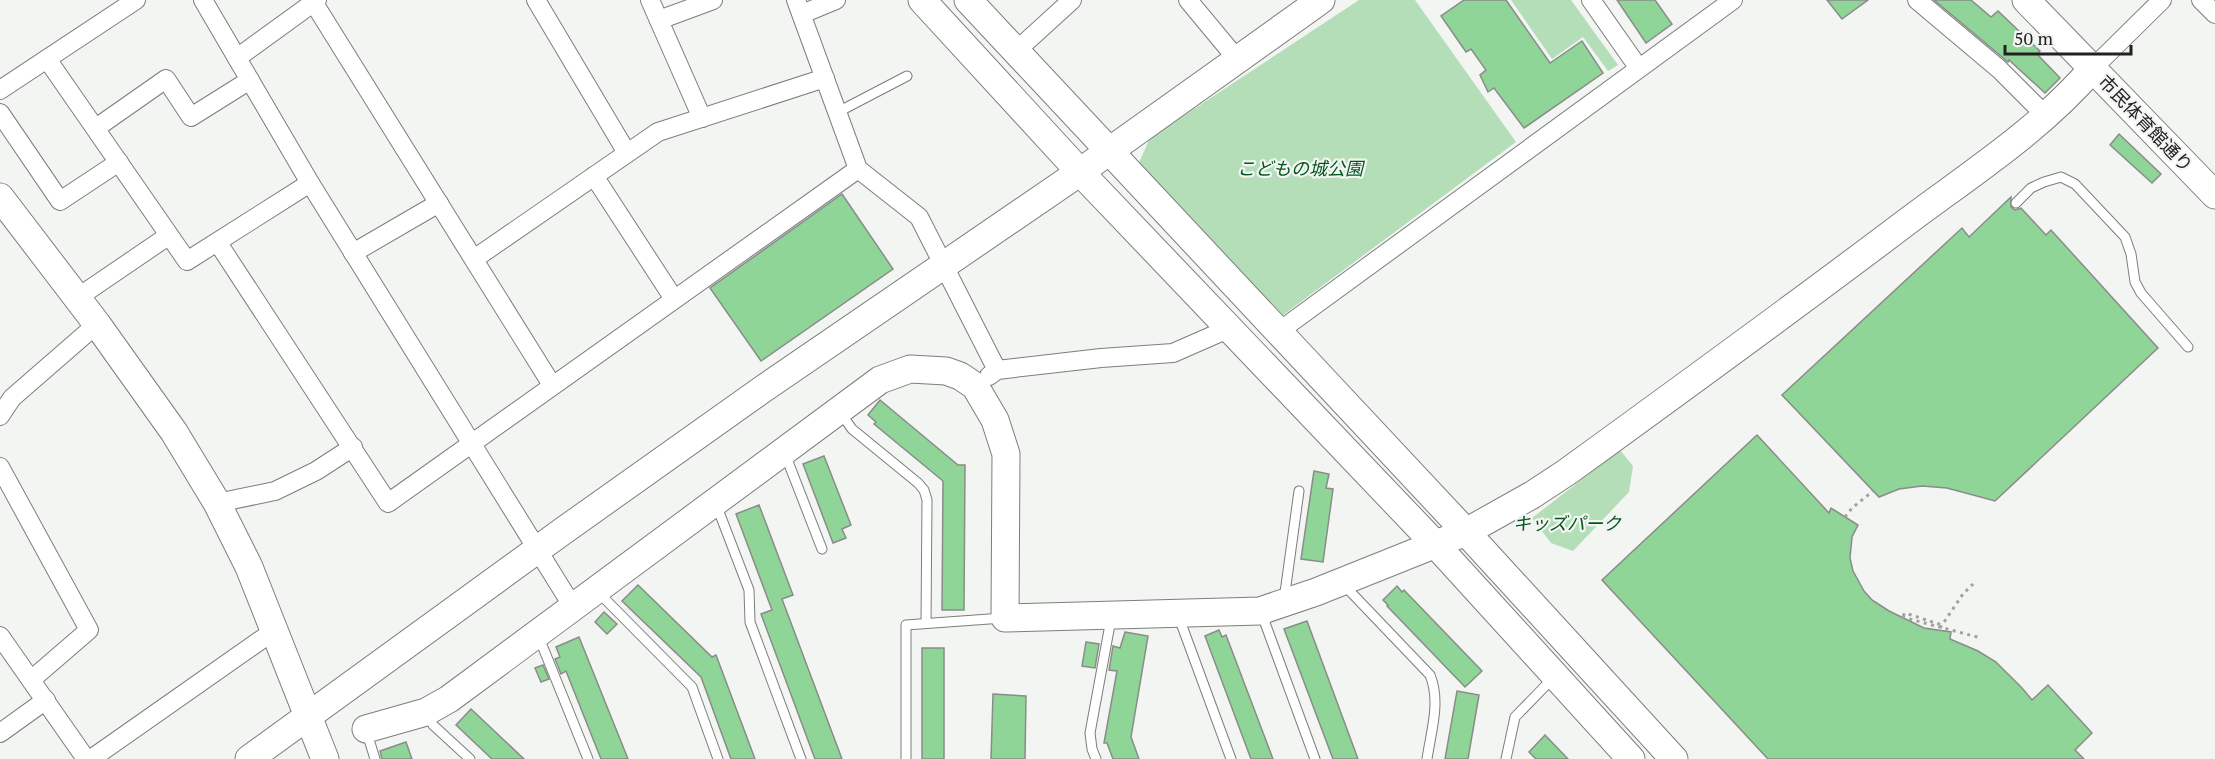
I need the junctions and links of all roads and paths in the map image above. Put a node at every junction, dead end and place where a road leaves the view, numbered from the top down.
1 (136, 0) edge
2 (203, 0) edge
3 (536, 0) edge
4 (650, 0) edge
5 (713, 0) edge
6 (836, 0) edge
7 (922, 0) edge
8 (1072, 0) edge
9 (1188, 0) edge
10 (1321, 0) edge
11 (1591, 0) edge
12 (1732, 0) edge
13 (1917, 0) edge
14 (2026, 0) edge
15 (2162, 0) edge
16 (2202, 0) edge
17 (314, 1) edge
18 (971, 1) edge
19 (799, 7) edge
20 (2215, 14) edge
21 (659, 20) junction
22 (1016, 51) junction
23 (237, 58) junction
24 (47, 59) junction
25 (1237, 59) junction
26 (1638, 67) junction
27 (2093, 68) junction
28 (907, 76) dead end
29 (825, 78) junction
30 (250, 80) junction
31 (0, 90) edge
32 (838, 112) junction
33 (0, 113) edge
34 (2046, 116) junction
35 (702, 118) junction
36 (96, 128) junction
37 (1108, 152) junction
38 (627, 153) junction
39 (119, 162) junction
40 (858, 169) junction
41 (1080, 172) junction
42 (594, 176) junction
43 (310, 183) junction
44 (2213, 187) edge
45 (439, 203) junction
46 (2016, 203) dead end
47 (3, 208) edge
48 (168, 236) junction
49 (218, 243) junction
50 (353, 253) junction
51 (474, 259) junction
52 (944, 266) junction
53 (76, 298) junction
54 (674, 299) junction
55 (97, 324) junction
56 (1230, 328) junction
57 (1278, 332) junction
58 (2188, 347) dead end
59 (997, 370) junction
60 (552, 385) junction
61 (975, 386) junction
62 (839, 410) junction
63 (0, 416) edge
64 (470, 443) junction
65 (352, 447) junction
66 (784, 451) junction
67 (0, 467) edge
68 (1299, 491) dead end
69 (1873, 491) dead end
70 (715, 501) junction
71 (217, 503) junction
72 (1845, 517) dead end
73 (1466, 532) junction
74 (1436, 545) junction
75 (822, 549) dead end
76 (538, 550) junction
77 (1341, 582) junction
78 (1973, 584) dead end
79 (596, 590) junction
80 (573, 607) junction
81 (1272, 607) junction
82 (1177, 614) junction
83 (1112, 616) junction
84 (1903, 617) dead end
85 (1005, 618) junction
86 (926, 623) junction
87 (1941, 627) junction
88 (275, 630) junction
89 (538, 633) junction
90 (1981, 638) dead end
91 (1, 639) edge
92 (1555, 676) junction
93 (31, 680) junction
94 (46, 700) junction
95 (426, 712) junction
96 (308, 718) junction
97 (366, 729) joint
98 (0, 733) edge
99 (1507, 758) edge
100 (86, 759) edge
101 (91, 759) edge
102 (249, 759) edge
103 (325, 759) edge
104 (375, 759) edge
105 (470, 759) edge
106 (588, 759) edge
107 (718, 759) edge
108 (801, 759) edge
109 (906, 759) edge
110 (1096, 759) edge
111 (1231, 759) edge
112 (1315, 759) edge
113 (1427, 759) edge
114 (1631, 759) edge
115 (1674, 759) edge

1 - 24 street
2 - 23 street
3 - 38 street
4 - 21 street
5 - 21 street
6 - 19 street
7 - 41 street
8 - 22 street
9 - 25 street
10 - 25 street
11 - 26 street
12 - 26 street
13 - 34 street
14 - 27 street, 市民体育館通り
15 - 27 street
16 - 20 street
17 - 23 street
17 - 45 street
18 - 22 street
19 - 29 street
21 - 35 street
22 - 37 street
23 - 30 street
24 - 31 street
24 - 36 street
25 - 37 street
26 - 57 street
27 - 34 street
27 - 44 street, 市民体育館通り
28 - 32 lane
29 - 32 street
29 - 35 street
30 - 36 street
30 - 43 street
32 - 40 street
33 - 39 street
34 - 73 street
35 - 38 street
36 - 39 street
37 - 41 street
37 - 57 street
38 - 42 street
39 - 48 street
40 - 52 street
40 - 54 street
41 - 52 street
41 - 56 street
42 - 51 street
42 - 54 street
43 - 49 street
43 - 50 street
45 - 50 street
45 - 51 street
46 - 58 lane
47 - 53 street
48 - 49 street
48 - 53 street
49 - 65 street
50 - 64 street
51 - 60 street
52 - 59 street
52 - 76 street
53 - 55 street
54 - 60 street
55 - 63 street
55 - 71 street
56 - 59 street
56 - 74 street
57 - 73 street
59 - 61 street
60 - 64 street
61 - 62 street
61 - 85 street
62 - 66 street
62 - 86 lane
64 - 65 street
64 - 76 street
65 - 71 street
66 - 70 street
66 - 75 lane
67 - 93 street
68 - 81 lane
69 - 72 path
70 - 79 street
70 - 108 lane
71 - 88 street
73 - 74 street
73 - 115 street
74 - 77 street
74 - 92 street
76 - 80 street
76 - 96 street
77 - 81 street
77 - 113 lane
78 - 87 path
79 - 80 street
79 - 107 lane
80 - 89 street
81 - 82 street
81 - 112 lane
82 - 83 street
82 - 111 lane
83 - 85 street
83 - 110 lane
84 - 87 path
85 - 86 lane
86 - 109 lane
87 - 90 path
88 - 96 street
88 - 101 street
89 - 95 street
89 - 106 lane
91 - 93 street
92 - 99 lane
92 - 114 street
93 - 94 street
94 - 98 street
94 - 100 street
95 - 97 street
95 - 105 lane
96 - 102 street
96 - 103 street
97 - 104 lane

